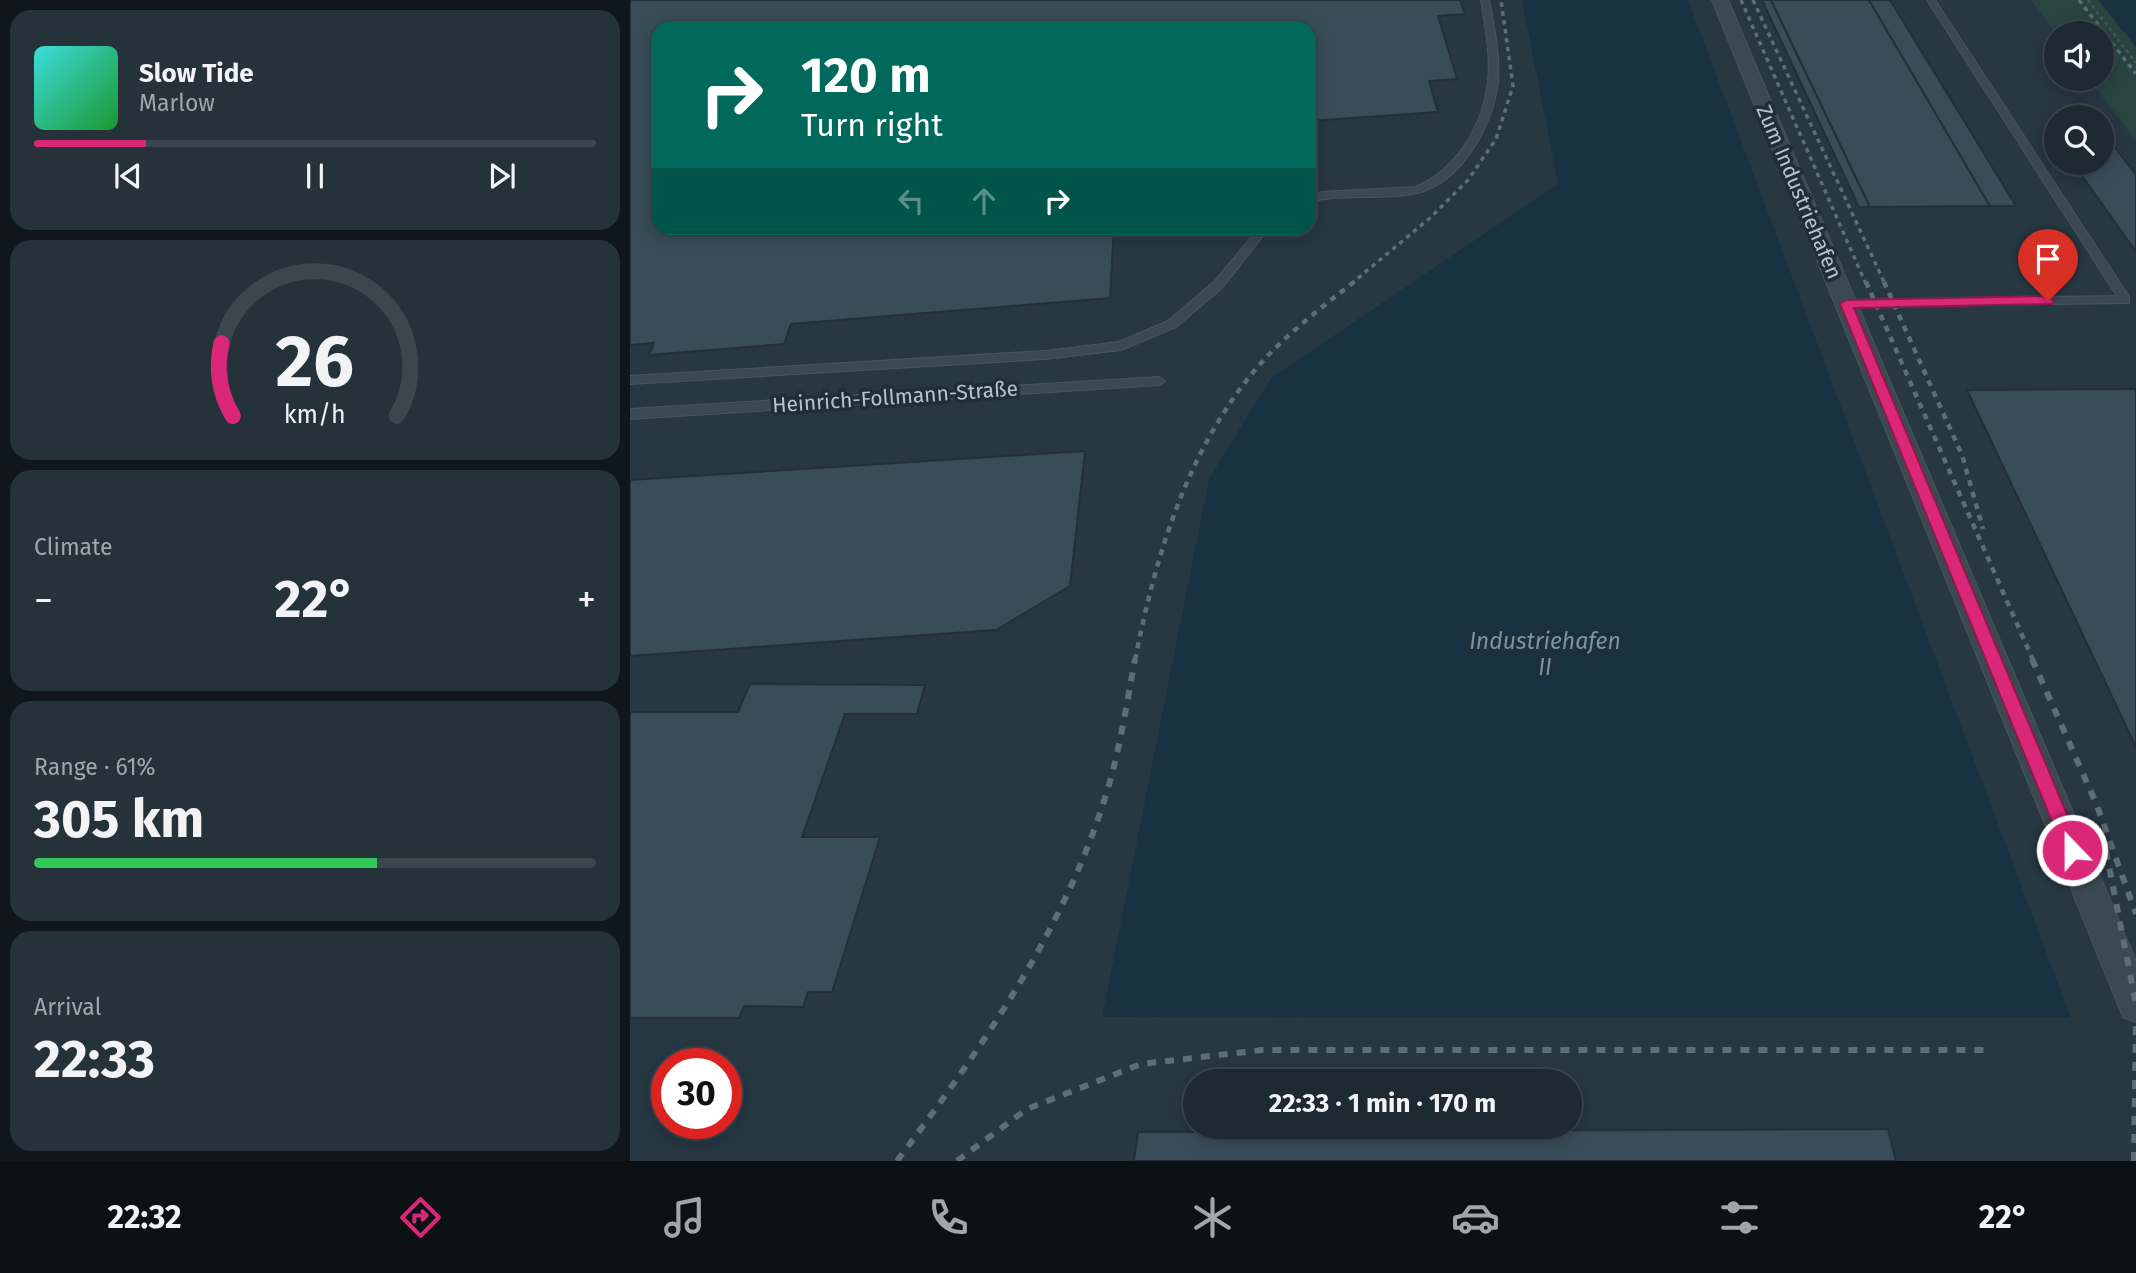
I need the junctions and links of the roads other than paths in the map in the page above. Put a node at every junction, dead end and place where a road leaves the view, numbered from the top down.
1 (1485, 0) edge
2 (1720, 0) edge
3 (1931, 0) edge
4 (1316, 199) edge
5 (1258, 235) edge
6 (1846, 304) junction
7 (630, 380) edge
8 (1159, 381) dead end
9 (630, 414) edge
10 (2136, 1004) edge

1 - 4 lane
2 - 6 street, Zum Industriehafen
3 - 6 lane
5 - 7 lane
6 - 10 street, Zum Industriehafen
8 - 9 lane, Heinrich-Follmann-Straße

